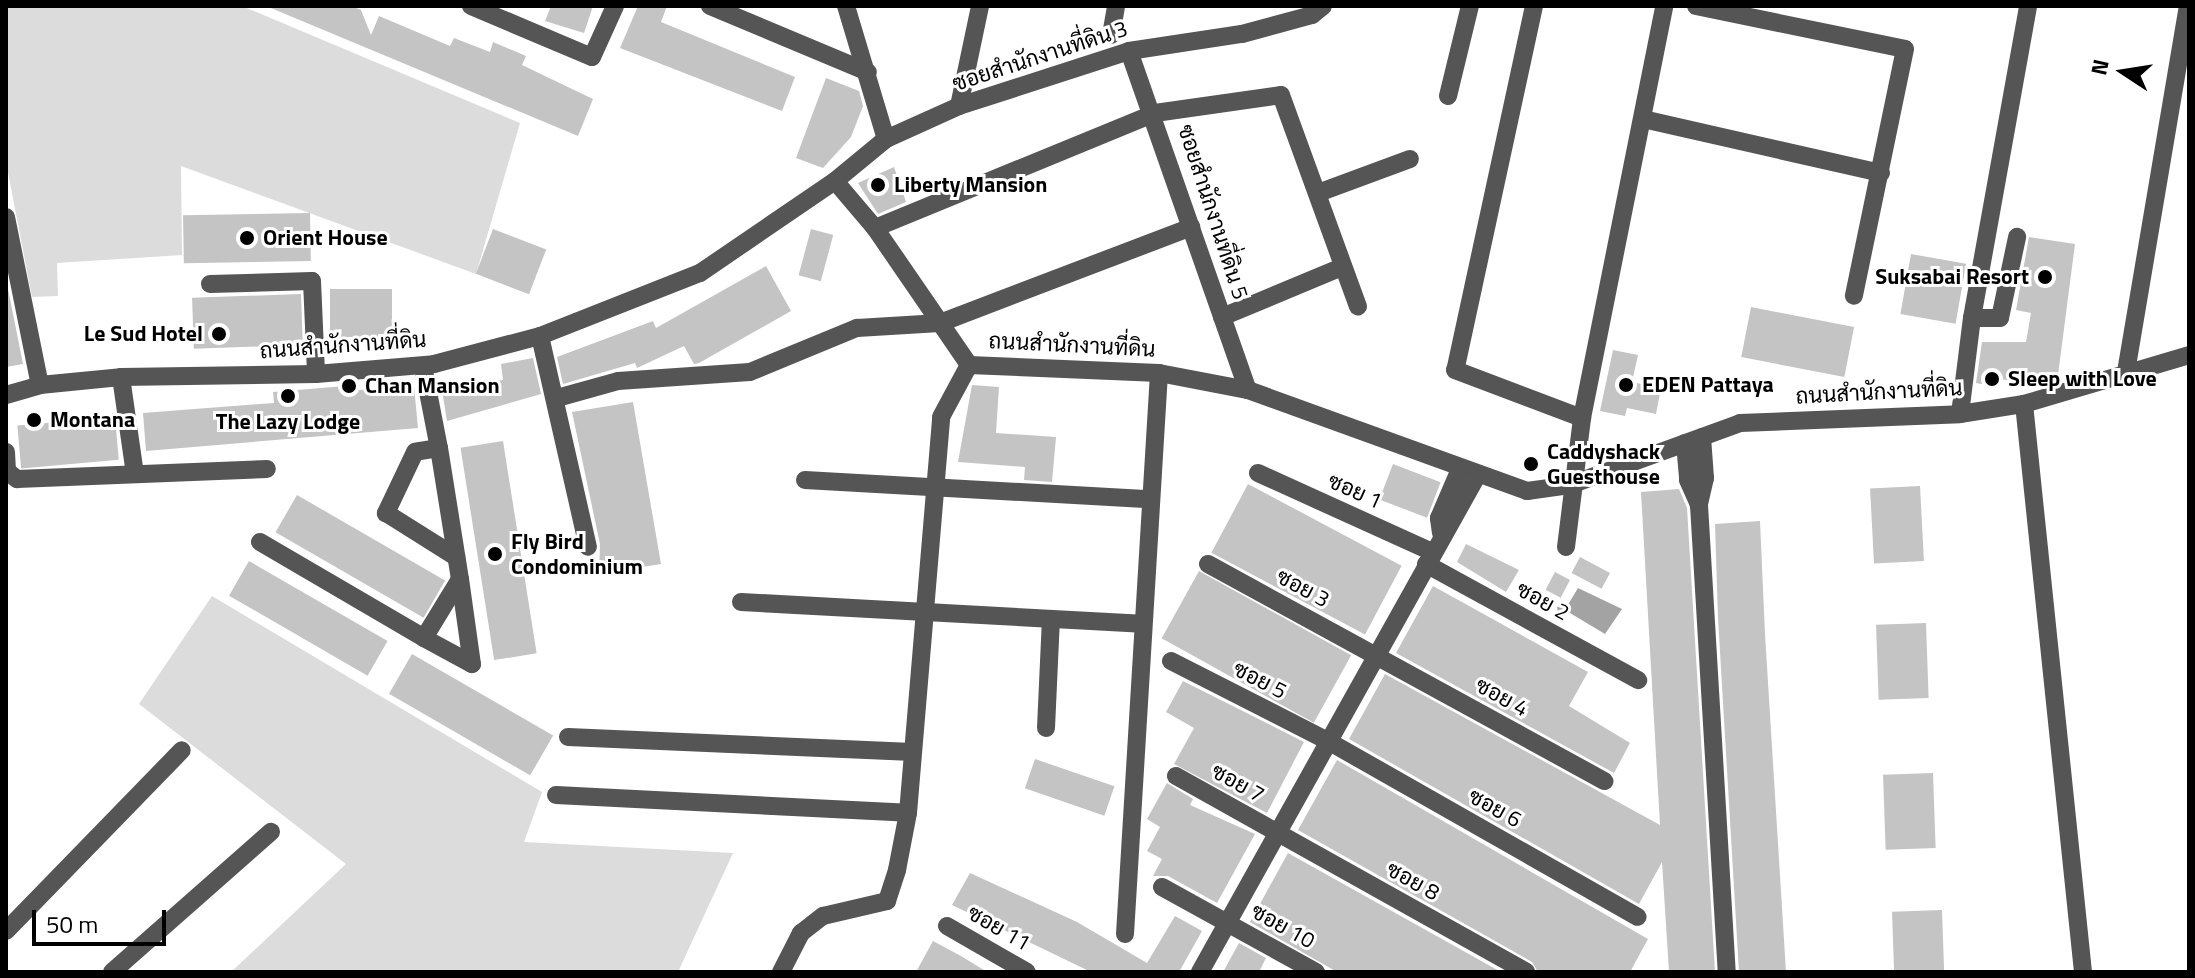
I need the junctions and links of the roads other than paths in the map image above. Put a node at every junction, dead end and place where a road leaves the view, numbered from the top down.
1 (471, 6) edge
2 (615, 6) edge
3 (710, 6) edge
4 (846, 6) edge
5 (980, 6) edge
6 (1116, 6) edge
7 (1323, 6) edge
8 (1470, 6) edge
9 (1534, 6) edge
10 (1664, 6) edge
11 (1696, 6) edge
12 (2028, 6) edge
13 (2188, 6) edge
14 (1111, 35) dead end
15 (1129, 51) junction
16 (868, 72) junction
17 (1448, 96) dead end
18 (959, 106) junction
19 (1155, 113) junction
20 (1643, 119) junction
21 (886, 139) junction
22 (1410, 159) dead end
23 (1881, 173) junction
24 (835, 181) junction
25 (1318, 193) junction
26 (6, 217) edge
27 (1191, 227) junction
28 (875, 228) junction
29 (2017, 237) dead end
30 (1342, 267) junction
31 (210, 284) dead end
32 (1854, 296) dead end
33 (1358, 306) dead end
34 (1222, 317) junction
35 (1972, 318) junction
36 (940, 323) junction
37 (540, 336) junction
38 (2189, 355) edge
39 (428, 365) junction
40 (969, 365) junction
41 (2126, 372) junction
42 (1159, 373) junction
43 (316, 374) junction
44 (121, 377) junction
45 (40, 385) junction
46 (1248, 390) junction
47 (6, 395) edge
48 (557, 398) junction
49 (2024, 404) junction
50 (1960, 414) junction
51 (1582, 418) junction
52 (437, 440) junction
53 (1693, 440) junction
54 (6, 452) edge
55 (267, 469) dead end
56 (1258, 473) dead end
57 (1468, 473) junction
58 (135, 474) junction
59 (805, 480) dead end
60 (932, 484) junction
61 (1570, 485) junction
62 (1149, 499) junction
63 (260, 542) dead end
64 (588, 547) dead end
65 (1566, 547) dead end
66 (456, 557) junction
67 (1429, 558) junction
68 (1208, 564) dead end
69 (460, 579) junction
70 (741, 602) dead end
71 (922, 608) junction
72 (1051, 619) junction
73 (1141, 624) junction
74 (424, 638) junction
75 (1376, 654) junction
76 (1171, 661) dead end
77 (1638, 680) dead end
78 (1046, 728) dead end
79 (568, 737) dead end
80 (1328, 741) junction
81 (182, 750) dead end
82 (913, 752) junction
83 (1176, 776) dead end
84 (1605, 781) dead end
85 (556, 795) dead end
86 (908, 813) junction
87 (271, 832) dead end
88 (1277, 832) junction
89 (1162, 887) dead end
90 (1638, 917) dead end
91 (1227, 922) junction
92 (947, 926) dead end
93 (6, 931) edge
94 (1125, 934) dead end
95 (112, 972) edge
96 (781, 972) edge
97 (1027, 972) edge
98 (1200, 972) edge
99 (1316, 972) edge
100 (1526, 972) edge
101 (1727, 972) edge
102 (2083, 972) edge

1 - 2 street
3 - 16 street
4 - 16 street
5 - 18 street
6 - 14 street
7 - 15 street, ซอยสำนักงานที่ดิน 3
8 - 17 street
9 - 51 street
10 - 20 street
11 - 23 street
12 - 35 street
13 - 41 street
15 - 18 street, ซอยสำนักงานที่ดิน 3
15 - 19 street, ซอยสำนักงานที่ดิน 5
16 - 21 street
18 - 21 street, ซอยสำนักงานที่ดิน 3
19 - 25 street
19 - 27 street, ซอยสำนักงานที่ดิน 5
19 - 28 street
20 - 23 street
20 - 51 street
21 - 24 street, ซอยสำนักงานที่ดิน 3
22 - 25 street
23 - 32 street
24 - 28 street, ถนนสำนักงานที่ดิน
24 - 37 street, ถนนสำนักงานที่ดิน
25 - 30 street
26 - 45 street
27 - 34 street, ซอยสำนักงานที่ดิน 5
27 - 36 street
28 - 36 street, ถนนสำนักงานที่ดิน
29 - 35 street
30 - 33 street
30 - 34 street
31 - 43 street
34 - 46 street, ซอยสำนักงานที่ดิน 5
35 - 50 street
36 - 40 street, ถนนสำนักงานที่ดิน
36 - 48 street
37 - 39 street, ถนนสำนักงานที่ดิน
37 - 48 street
38 - 41 street, ถนนสำนักงานที่ดิน
39 - 43 street, ถนนสำนักงานที่ดิน
39 - 52 street
40 - 42 street, ถนนสำนักงานที่ดิน
40 - 60 street
41 - 49 street, ถนนสำนักงานที่ดิน
42 - 46 street, ถนนสำนักงานที่ดิน
42 - 62 street
43 - 44 street, ถนนสำนักงานที่ดิน
44 - 45 street, ถนนสำนักงานที่ดิน
44 - 58 street
45 - 47 street, ถนนสำนักงานที่ดิน
46 - 57 street, ถนนสำนักงานที่ดิน
48 - 64 street
49 - 50 street, ถนนสำนักงานที่ดิน
49 - 102 street
50 - 53 street, ถนนสำนักงานที่ดิน
51 - 61 street
52 - 66 street
52 - 66 street
53 - 61 street, ถนนสำนักงานที่ดิน
53 - 101 street
54 - 58 street
55 - 58 street
56 - 67 street, ซอย 1
57 - 61 street, ถนนสำนักงานที่ดิน
57 - 67 street
59 - 60 street
60 - 62 street
60 - 71 street
61 - 65 street
62 - 73 street
63 - 74 street
66 - 69 street
67 - 75 street
67 - 77 street, ซอย 2
68 - 75 street, ซอย 3
69 - 74 street
69 - 74 street
70 - 71 street
71 - 72 street
71 - 82 street
72 - 73 street
72 - 78 street
73 - 94 street
75 - 80 street
75 - 84 street, ซอย 4
76 - 80 street, ซอย 5
79 - 82 street
80 - 88 street
80 - 90 street, ซอย 6
81 - 93 street
82 - 86 street
83 - 88 street, ซอย 7
85 - 86 street
86 - 96 street
87 - 95 street
88 - 91 street
88 - 100 street, ซอย 8
89 - 91 street, ซอย 10
91 - 98 street
91 - 99 street, ซอย 10
92 - 97 street, ซอย 11

